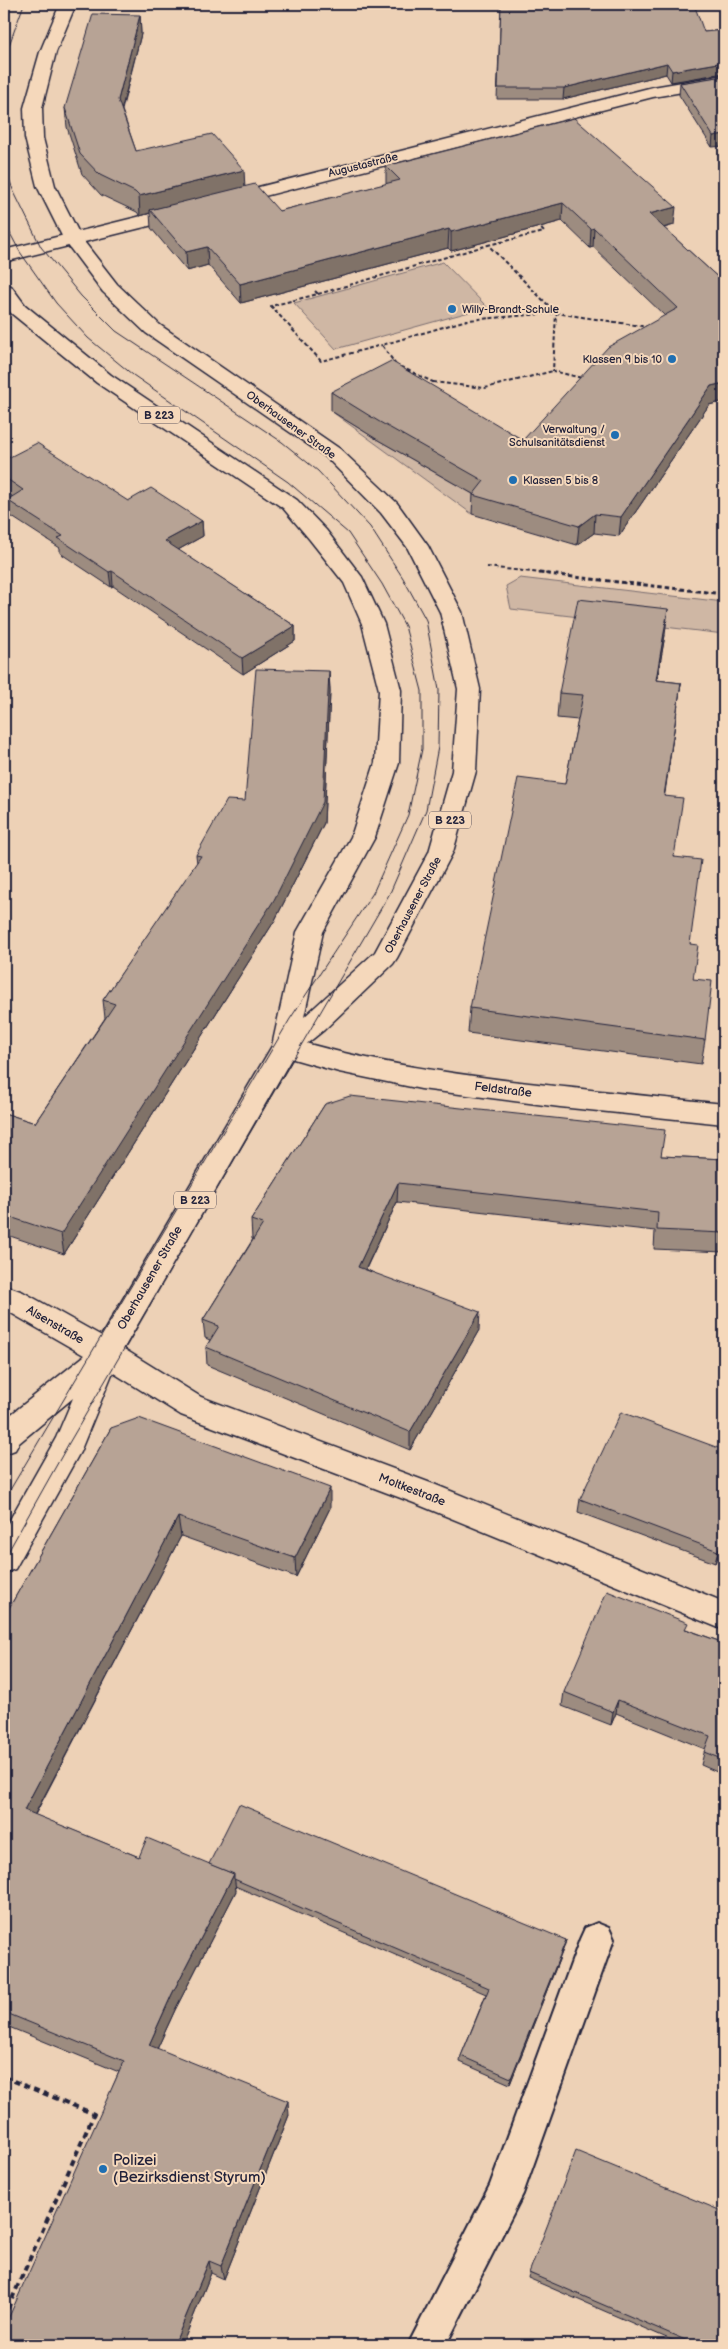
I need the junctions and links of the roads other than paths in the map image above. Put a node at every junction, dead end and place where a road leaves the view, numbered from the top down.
1 (68, 4) edge
2 (724, 80) edge
3 (73, 240) junction
4 (4, 256) edge
5 (4, 290) edge
6 (285, 1047) junction
7 (724, 1114) edge
8 (4, 1297) edge
9 (106, 1353) junction
10 (4, 1441) edge
11 (4, 1559) edge
12 (724, 1616) edge
13 (597, 1939) dead end
14 (426, 2345) edge

1 - 3 main road, Oberhausener Straße / B 223
2 - 3 main road, Augustastraße
3 - 4 main road, Augustastraße
3 - 6 main road, Oberhausener Straße / B 223
5 - 6 main road, Oberhausener Straße / B 223
6 - 7 main road, Feldstraße
6 - 9 main road, Oberhausener Straße / B 223
8 - 9 main road, Alsenstraße
9 - 10 main road, Oberhausener Straße / B 223
9 - 11 main road, Oberhausener Straße / B 223
9 - 12 main road, Moltkestraße
13 - 14 lane

